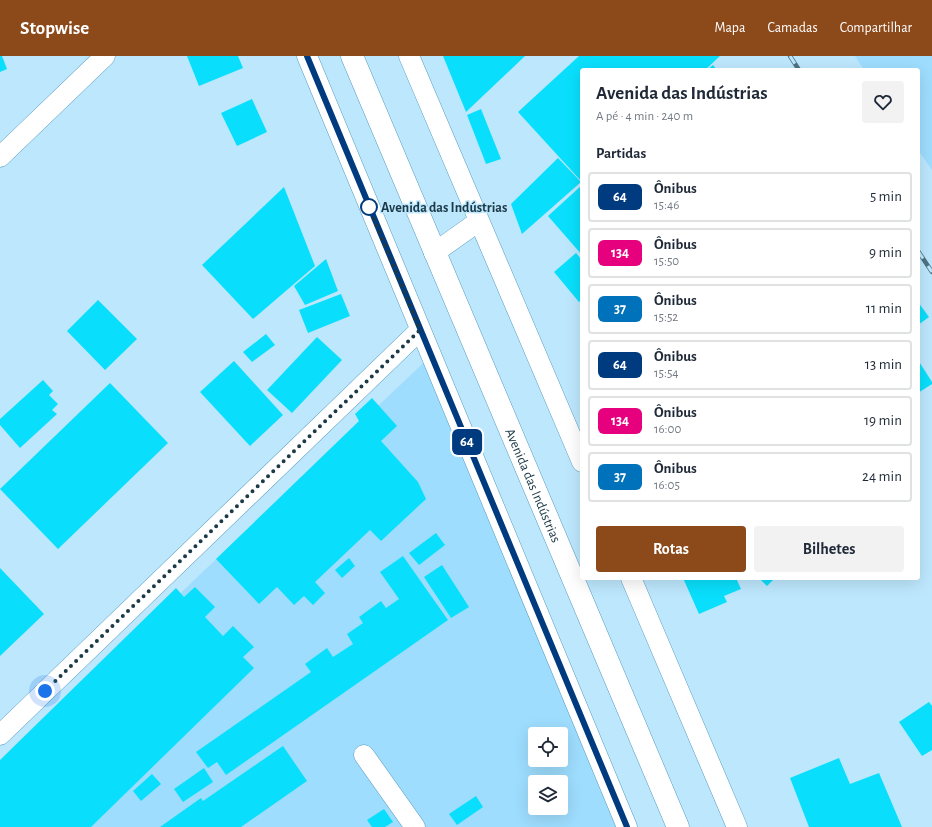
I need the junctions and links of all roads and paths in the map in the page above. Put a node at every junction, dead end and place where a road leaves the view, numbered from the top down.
1 (105, 56) edge
2 (307, 56) edge
3 (352, 56) edge
4 (409, 56) edge
5 (0, 157) edge
6 (479, 221) junction
7 (434, 253) junction
8 (420, 330) junction
9 (580, 457) edge
10 (632, 580) edge
11 (0, 735) edge
12 (364, 755) dead end
13 (415, 827) edge
14 (627, 827) edge
15 (678, 827) edge
16 (738, 827) edge

1 - 5 street
2 - 8 street
3 - 7 main road, Avenida das Indústrias
4 - 6 street
6 - 7 street
6 - 9 street
7 - 15 main road, Avenida das Indústrias
8 - 11 street
8 - 14 street
10 - 16 street
12 - 13 street

